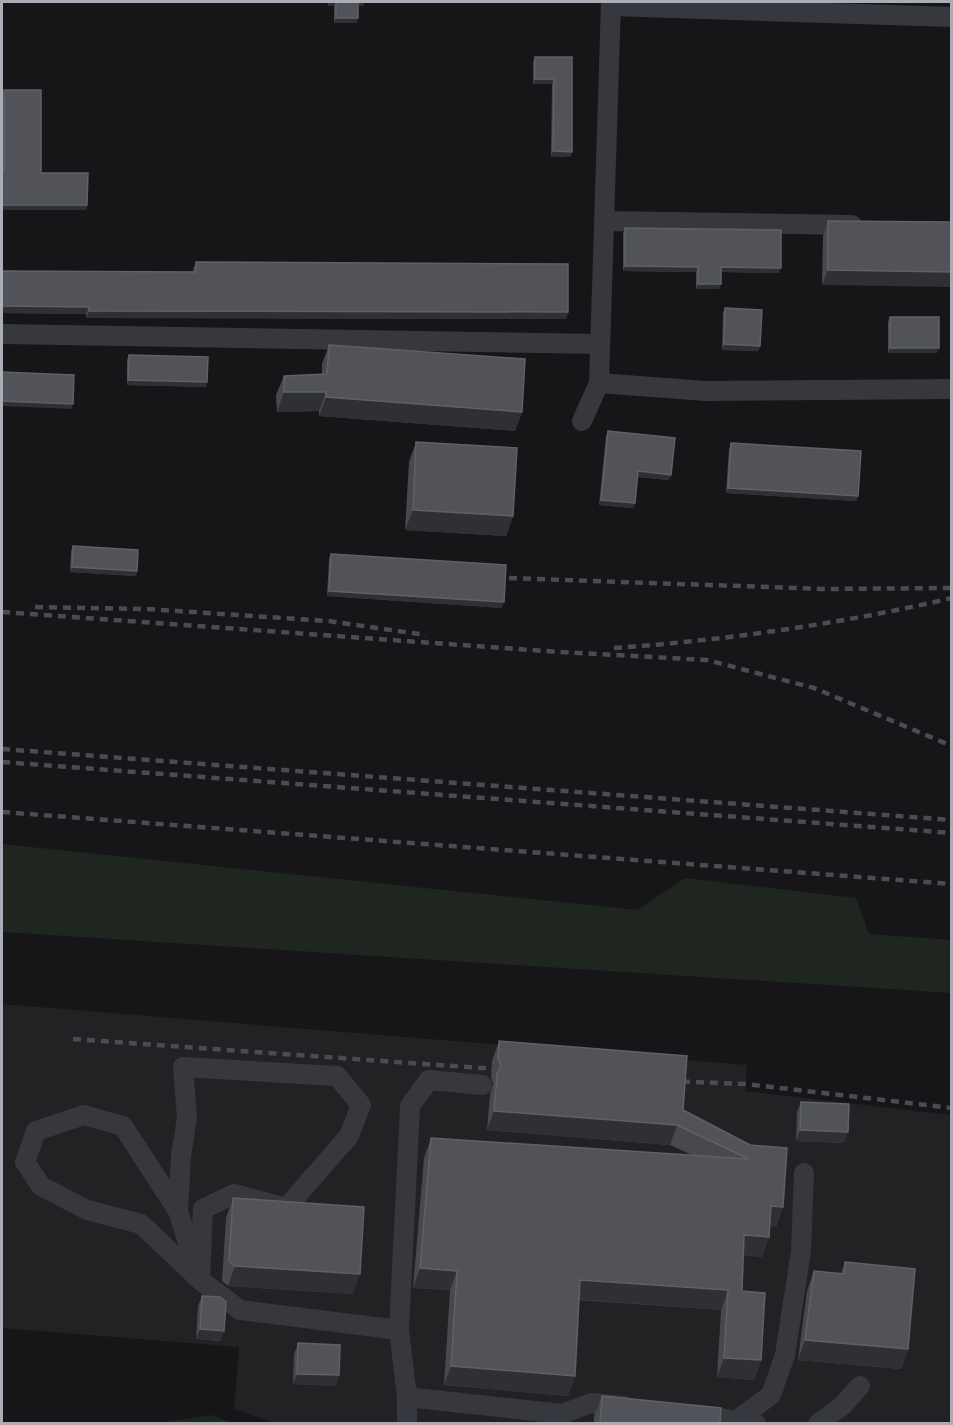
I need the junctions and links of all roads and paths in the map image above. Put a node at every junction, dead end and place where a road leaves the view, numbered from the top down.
1 (611, 4) edge
2 (951, 17) edge
3 (606, 221) junction
4 (868, 225) edge
5 (2, 334) edge
6 (600, 344) junction
7 (599, 383) junction
8 (951, 390) edge
9 (582, 421) dead end
10 (482, 1085) dead end
11 (804, 1173) dead end
12 (178, 1211) junction
13 (200, 1280) junction
14 (399, 1330) junction
15 (860, 1386) dead end
16 (407, 1397) junction
17 (648, 1409) edge
18 (670, 1411) edge
19 (747, 1421) edge
20 (407, 1424) edge
21 (818, 1424) edge

1 - 2 lane
1 - 3 lane
3 - 4 lane
3 - 6 lane
5 - 6 lane
6 - 7 lane
7 - 8 lane
7 - 9 lane
10 - 14 lane
11 - 19 lane
12 - 13 lane
12 - 13 lane
12 - 13 lane
13 - 14 lane
14 - 16 lane
15 - 21 lane
16 - 17 lane
16 - 20 lane
18 - 19 lane

